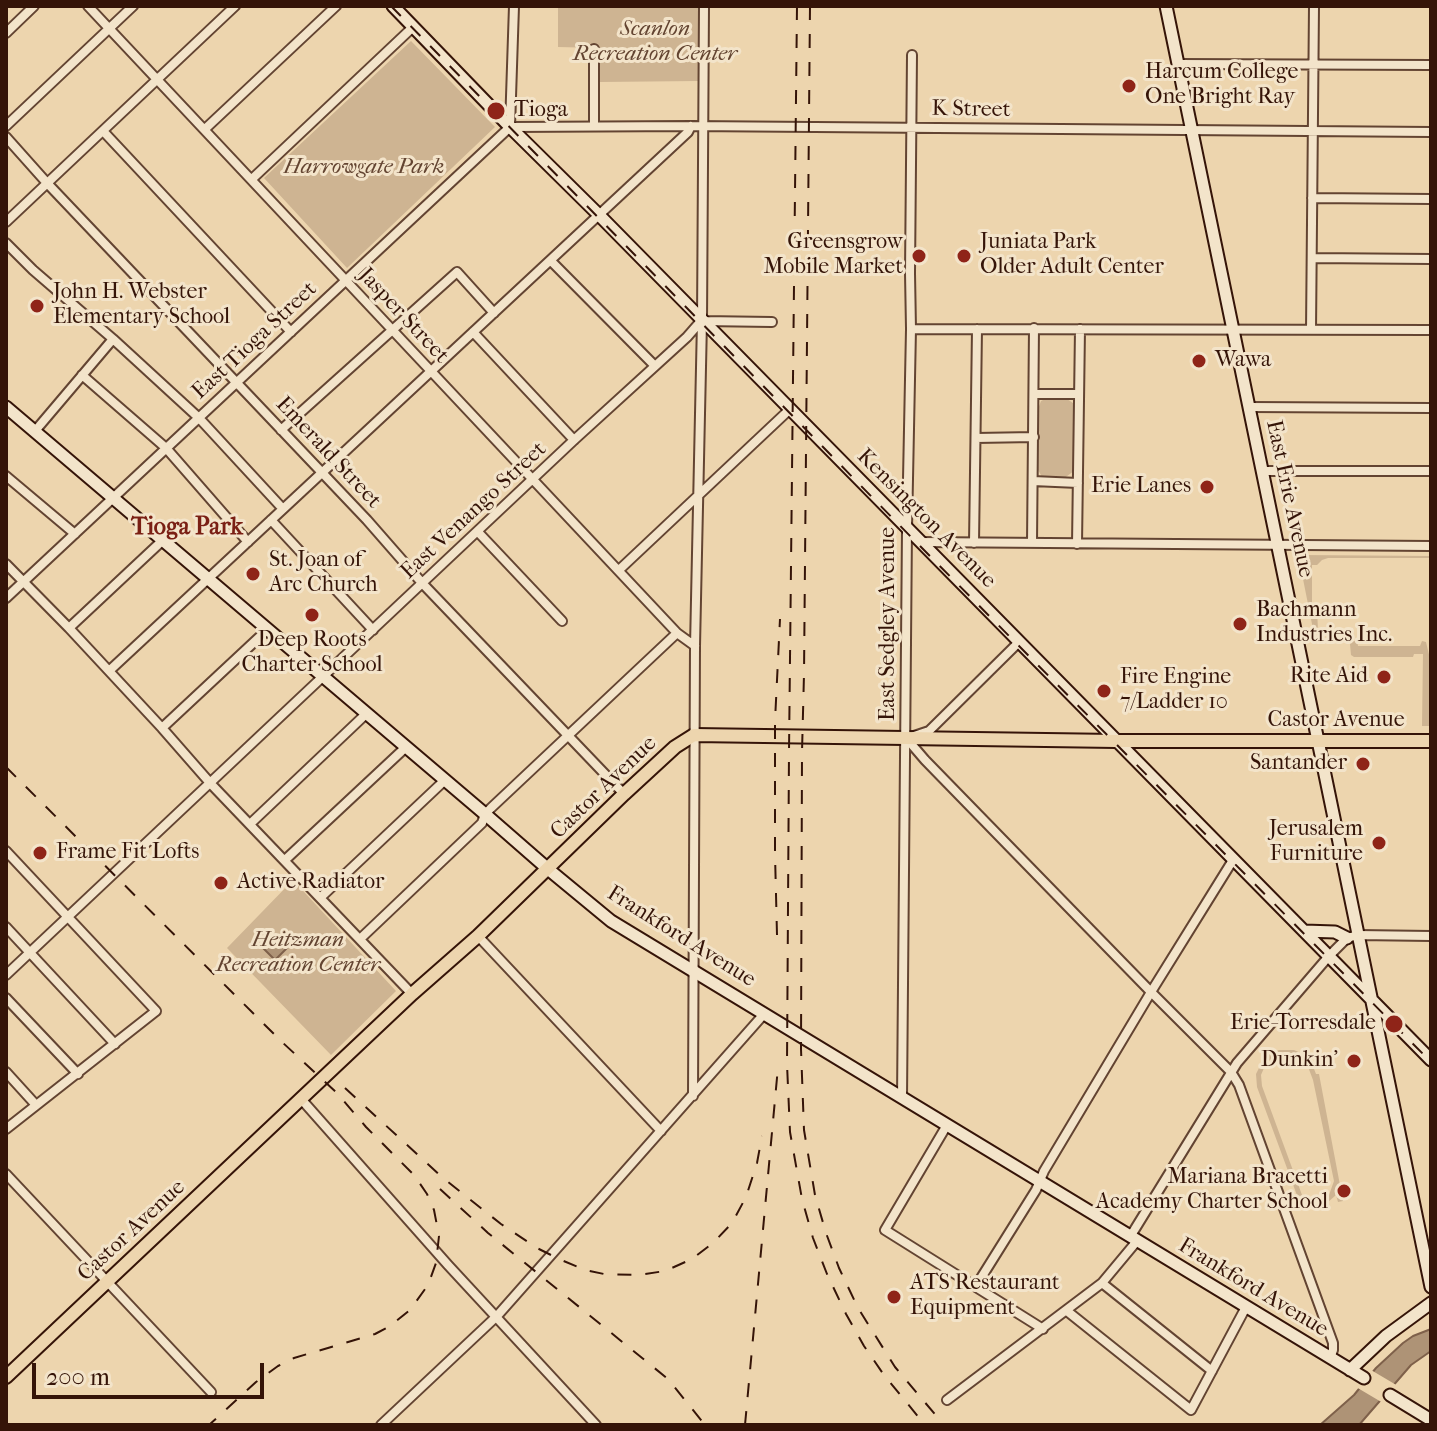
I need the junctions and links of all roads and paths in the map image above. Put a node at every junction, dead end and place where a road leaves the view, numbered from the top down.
1 (34, 6) edge
2 (88, 6) edge
3 (133, 6) edge
4 (235, 6) edge
5 (336, 6) edge
6 (393, 6) edge
7 (514, 6) edge
8 (704, 6) edge
9 (1166, 6) edge
10 (1314, 6) edge
11 (413, 27) junction
12 (109, 28) junction
13 (6, 33) edge
14 (594, 49) dead end
15 (912, 55) dead end
16 (1178, 64) junction
17 (1314, 65) junction
18 (1431, 65) edge
19 (158, 79) junction
20 (6, 126) edge
21 (594, 126) junction
22 (691, 126) junction
23 (702, 126) junction
24 (510, 127) junction
25 (911, 127) junction
26 (205, 129) junction
27 (103, 131) junction
28 (1192, 131) junction
29 (1313, 131) junction
30 (1431, 132) edge
31 (6, 137) edge
32 (252, 179) junction
33 (47, 183) junction
34 (1312, 198) junction
35 (1431, 199) edge
36 (599, 215) junction
37 (6, 222) edge
38 (6, 243) edge
39 (1312, 258) junction
40 (1431, 259) edge
41 (551, 261) junction
42 (346, 281) junction
43 (494, 313) junction
44 (702, 321) junction
45 (772, 322) dead end
46 (1034, 328) junction
47 (911, 329) junction
48 (977, 329) junction
49 (1080, 329) junction
50 (392, 330) junction
51 (1233, 330) junction
52 (1311, 330) junction
53 (1431, 330) edge
54 (291, 332) junction
55 (473, 332) junction
56 (113, 339) junction
57 (655, 366) junction
58 (431, 372) junction
59 (82, 375) junction
60 (236, 383) junction
61 (1034, 394) junction
62 (1079, 394) junction
63 (6, 407) edge
64 (1249, 407) junction
65 (1431, 408) edge
66 (789, 410) junction
67 (199, 418) junction
68 (281, 430) junction
69 (35, 431) junction
70 (1034, 437) junction
71 (976, 438) junction
72 (574, 440) junction
73 (166, 448) junction
74 (1262, 471) junction
75 (1431, 471) edge
76 (322, 473) junction
77 (6, 476) edge
78 (533, 479) junction
79 (1033, 481) junction
80 (1078, 483) junction
81 (698, 496) junction
82 (112, 498) junction
83 (283, 509) junction
84 (271, 520) junction
85 (907, 529) junction
86 (478, 532) junction
87 (75, 534) junction
88 (163, 540) junction
89 (248, 542) junction
90 (920, 542) junction
91 (974, 543) junction
92 (1032, 543) junction
93 (1077, 544) junction
94 (1278, 545) junction
95 (1431, 546) edge
96 (6, 564) edge
97 (619, 570) junction
98 (209, 578) junction
99 (23, 582) junction
100 (423, 584) junction
101 (6, 598) edge
102 (562, 621) dead end
103 (69, 628) junction
104 (267, 630) junction
105 (373, 630) junction
106 (677, 633) junction
107 (1019, 642) junction
108 (695, 646) junction
109 (109, 671) junction
110 (324, 677) junction
111 (367, 713) junction
112 (162, 728) junction
113 (567, 735) junction
114 (694, 735) junction
115 (906, 738) junction
116 (1318, 740) junction
117 (1116, 741) junction
118 (1431, 741) edge
119 (406, 747) junction
120 (445, 780) junction
121 (211, 784) junction
122 (624, 794) junction
123 (485, 814) junction
124 (250, 824) junction
125 (6, 851) edge
126 (285, 860) junction
127 (1233, 860) junction
128 (548, 869) junction
129 (321, 897) junction
130 (67, 917) junction
131 (6, 927) edge
132 (1304, 931) junction
133 (478, 936) junction
134 (1353, 936) junction
135 (1431, 936) edge
136 (360, 939) junction
137 (30, 953) junction
138 (1329, 956) junction
139 (693, 970) junction
140 (6, 975) edge
141 (1151, 992) junction
142 (412, 994) junction
143 (6, 998) edge
144 (1372, 1000) junction
145 (764, 1014) junction
146 (115, 1044) junction
147 (1431, 1060) edge
148 (6, 1072) edge
149 (1231, 1072) junction
150 (78, 1074) junction
151 (693, 1096) junction
152 (902, 1098) junction
153 (302, 1100) junction
154 (36, 1105) junction
155 (947, 1125) junction
156 (6, 1129) edge
157 (661, 1131) junction
158 (6, 1174) edge
159 (1039, 1181) junction
160 (1133, 1239) junction
161 (106, 1282) junction
162 (1102, 1283) junction
163 (976, 1286) junction
164 (1431, 1287) edge
165 (1431, 1303) edge
166 (1246, 1307) junction
167 (1067, 1311) junction
168 (497, 1316) junction
169 (1043, 1329) junction
170 (1330, 1358) junction
171 (1350, 1370) junction
172 (1212, 1371) junction
173 (6, 1377) edge
174 (1364, 1378) dead end
175 (211, 1392) dead end
176 (1390, 1395) dead end
177 (947, 1400) dead end
178 (1431, 1420) edge
179 (381, 1425) edge
180 (596, 1425) edge

1 - 13 street
2 - 12 street, Jasper Street
3 - 12 street
4 - 19 street
5 - 26 street
6 - 11 main road, Kensington Avenue
7 - 24 street
8 - 23 street
9 - 16 main road, East Erie Avenue
10 - 17 street
11 - 24 main road, Kensington Avenue
11 - 32 street
12 - 19 street, Jasper Street
12 - 20 street
14 - 21 street
15 - 25 street, East Sedgley Avenue
16 - 17 street
16 - 28 main road, East Erie Avenue
17 - 18 street
17 - 29 street
19 - 26 street, Jasper Street
19 - 27 street
21 - 22 street, K Street
21 - 24 street, K Street
22 - 23 street, K Street
22 - 36 street
23 - 25 street, K Street
23 - 44 street
24 - 36 main road, Kensington Avenue
24 - 42 street, East Tioga Street
25 - 28 street, K Street
25 - 47 street, East Sedgley Avenue
26 - 32 street, Jasper Street
27 - 33 street
27 - 54 street
28 - 29 street, K Street
28 - 51 main road, East Erie Avenue
29 - 30 street, K Street
29 - 34 street
31 - 33 street, Emerald Street
32 - 42 street, Jasper Street
33 - 37 street
33 - 60 street, Emerald Street
34 - 35 street
34 - 39 street
36 - 41 street
36 - 44 main road, Kensington Avenue
38 - 56 street
39 - 40 street
39 - 52 street
41 - 43 street
41 - 57 street
42 - 50 street, Jasper Street
42 - 54 street, East Tioga Street
43 - 50 street
43 - 55 street
44 - 45 street
44 - 57 street, East Venango Street
44 - 66 main road, Kensington Avenue
44 - 81 street
46 - 48 street
46 - 49 street
46 - 61 street
47 - 48 street
47 - 85 street, East Sedgley Avenue
48 - 71 street
49 - 51 street
49 - 62 street
50 - 58 street, Jasper Street
50 - 68 street
51 - 52 street
51 - 64 main road, East Erie Avenue
52 - 53 street
54 - 60 street, East Tioga Street
55 - 58 street
55 - 72 street
56 - 59 street
56 - 67 street
57 - 72 street, East Venango Street
58 - 76 street
58 - 78 street, Jasper Street
59 - 69 street
59 - 73 street
60 - 67 street, East Tioga Street
60 - 68 street, Emerald Street
61 - 62 street
61 - 70 street
62 - 80 street
63 - 69 main road, Frankford Avenue
64 - 65 street
64 - 74 main road, East Erie Avenue
66 - 81 street
66 - 85 main road, Kensington Avenue
67 - 73 street, East Tioga Street
67 - 83 street
68 - 76 street, Emerald Street
69 - 82 main road, Frankford Avenue
70 - 71 street
70 - 79 street
71 - 91 street
72 - 78 street, East Venango Street
73 - 82 street, East Tioga Street
73 - 89 street
74 - 75 street
74 - 94 main road, East Erie Avenue
76 - 83 street
76 - 100 street, Emerald Street
77 - 87 street
78 - 86 street, East Venango Street
78 - 97 street, Jasper Street
79 - 80 street
79 - 92 street
80 - 93 street
81 - 97 street
81 - 108 street
82 - 87 street, East Tioga Street
82 - 88 main road, Frankford Avenue
83 - 84 street
84 - 89 street
84 - 105 street
85 - 90 main road, Kensington Avenue
85 - 115 street, East Sedgley Avenue
86 - 100 street, East Venango Street
86 - 102 street
87 - 99 street, East Tioga Street
88 - 98 main road, Frankford Avenue
88 - 103 street
89 - 98 street
90 - 91 street
90 - 107 main road, Kensington Avenue
91 - 92 street
92 - 93 street
93 - 94 street
94 - 95 street
94 - 116 main road, East Erie Avenue
96 - 99 street
97 - 106 street, Jasper Street
98 - 104 main road, Frankford Avenue
98 - 109 street
99 - 101 street, East Tioga Street
99 - 103 street
100 - 105 street, East Venango Street
100 - 113 street, Emerald Street
103 - 109 street
104 - 110 main road, Frankford Avenue
104 - 112 street
105 - 110 street, East Venango Street
106 - 108 street, Jasper Street
106 - 113 street
107 - 115 street
107 - 117 main road, Kensington Avenue
108 - 114 street
109 - 112 street
110 - 111 main road, Frankford Avenue
110 - 121 street, East Venango Street
111 - 119 main road, Frankford Avenue
111 - 124 street
112 - 121 street
113 - 122 street, Emerald Street
113 - 123 street
114 - 115 main road, Castor Avenue
114 - 122 main road, Castor Avenue
114 - 139 street
115 - 117 main road, Castor Avenue
115 - 141 street
115 - 152 street, East Sedgley Avenue
116 - 117 main road, Castor Avenue
116 - 118 main road, Castor Avenue
116 - 134 main road, East Erie Avenue
117 - 127 main road, Kensington Avenue
119 - 120 main road, Frankford Avenue
119 - 126 street
120 - 123 main road, Frankford Avenue
120 - 129 street
121 - 124 street
121 - 130 street, East Venango Street
122 - 128 main road, Castor Avenue
123 - 128 main road, Frankford Avenue
123 - 136 street
124 - 126 street
125 - 130 street
126 - 129 street
127 - 132 main road, Kensington Avenue
127 - 141 street
128 - 133 main road, Castor Avenue
128 - 139 main road, Frankford Avenue
129 - 136 street
130 - 137 street, East Venango Street
130 - 146 street
131 - 137 street
132 - 134 main road
132 - 138 main road, Kensington Avenue
133 - 142 main road, Castor Avenue
133 - 157 street
134 - 135 street
134 - 138 street
134 - 144 main road, East Erie Avenue
136 - 142 street
137 - 140 street, East Venango Street
137 - 146 street
138 - 144 main road, Kensington Avenue
138 - 149 street
139 - 145 main road, Frankford Avenue
139 - 151 street
141 - 149 street
141 - 159 street
142 - 153 main road, Castor Avenue
143 - 150 street
144 - 147 main road, Kensington Avenue
144 - 164 main road, East Erie Avenue
145 - 151 street
145 - 152 main road, Frankford Avenue
146 - 150 street
148 - 154 street
149 - 160 street
149 - 170 street
150 - 154 street
151 - 157 street
152 - 155 main road, Frankford Avenue
153 - 161 main road, Castor Avenue
153 - 168 street
154 - 156 street
155 - 159 main road, Frankford Avenue
155 - 163 street
157 - 168 street
158 - 161 street
159 - 160 main road, Frankford Avenue
159 - 163 street
160 - 162 street
160 - 166 main road, Frankford Avenue
161 - 173 main road, Castor Avenue
161 - 175 street
162 - 167 street
162 - 172 street
163 - 169 street
165 - 171 main road
166 - 170 main road, Frankford Avenue
166 - 172 street
167 - 169 street
167 - 172 street
168 - 179 street
168 - 180 street
169 - 177 street
170 - 171 main road, Frankford Avenue
171 - 174 main road, Frankford Avenue
176 - 178 main road

